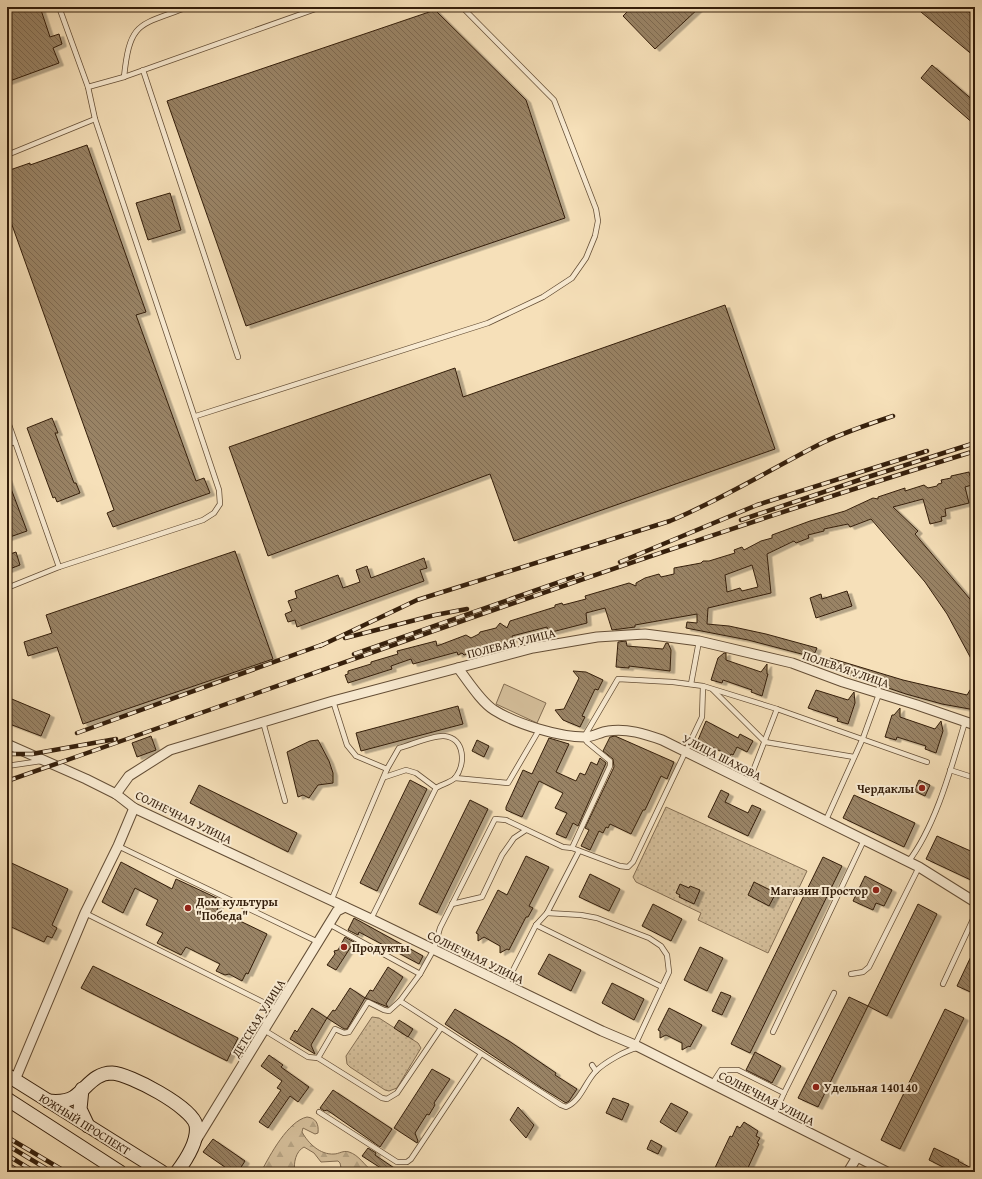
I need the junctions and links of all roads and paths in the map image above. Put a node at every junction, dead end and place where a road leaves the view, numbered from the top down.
1 (59, 7) edge
2 (188, 7) edge
3 (321, 7) edge
4 (462, 7) edge
5 (143, 70) junction
6 (124, 77) junction
7 (88, 88) junction
8 (95, 119) junction
9 (7, 156) edge
10 (238, 358) dead end
11 (196, 416) junction
12 (7, 419) edge
13 (15, 442) junction
14 (7, 445) edge
15 (58, 567) junction
16 (7, 588) edge
17 (699, 640) junction
18 (458, 668) junction
19 (691, 684) junction
20 (703, 686) junction
21 (712, 688) junction
22 (879, 694) junction
23 (333, 701) junction
24 (777, 709) junction
25 (264, 722) junction
26 (965, 722) junction
27 (975, 725) edge
28 (539, 730) junction
29 (584, 737) junction
30 (863, 738) junction
31 (764, 742) junction
32 (7, 744) edge
33 (685, 752) junction
34 (854, 757) junction
35 (927, 762) dead end
36 (49, 763) junction
37 (7, 766) edge
38 (387, 769) junction
39 (950, 770) junction
40 (385, 777) junction
41 (455, 778) junction
42 (975, 778) edge
43 (748, 784) junction
44 (436, 788) junction
45 (116, 794) junction
46 (285, 801) dead end
47 (134, 808) junction
48 (826, 820) junction
49 (526, 830) junction
50 (864, 840) junction
51 (118, 846) junction
52 (572, 848) junction
53 (579, 851) junction
54 (908, 862) junction
55 (919, 867) junction
56 (331, 901) junction
57 (975, 902) edge
58 (452, 904) junction
59 (345, 907) junction
60 (85, 913) junction
61 (547, 913) junction
62 (975, 914) edge
63 (371, 919) junction
64 (330, 924) junction
65 (536, 925) junction
66 (318, 942) junction
67 (434, 949) junction
68 (420, 974) junction
69 (851, 974) dead end
70 (944, 984) dead end
71 (506, 985) junction
72 (662, 987) junction
73 (834, 993) dead end
74 (400, 1001) junction
75 (277, 1010) junction
76 (260, 1018) dead end
77 (266, 1027) junction
78 (441, 1028) junction
79 (773, 1032) dead end
80 (637, 1046) junction
81 (481, 1054) junction
82 (318, 1058) junction
83 (592, 1065) dead end
84 (596, 1071) junction
85 (11, 1078) edge
86 (712, 1084) junction
87 (82, 1089) junction
88 (784, 1093) junction
89 (7, 1099) edge
90 (48, 1101) junction
91 (319, 1112) dead end
92 (774, 1115) junction
93 (88, 1126) junction
94 (194, 1144) junction
95 (857, 1157) junction
96 (120, 1172) edge
97 (162, 1172) edge
98 (177, 1172) edge
99 (848, 1172) edge
100 (887, 1172) edge

1 - 7 lane
2 - 6 lane
3 - 5 lane
4 - 11 lane
5 - 6 lane
5 - 10 lane
6 - 7 lane
7 - 8 lane
8 - 9 lane
8 - 11 lane
11 - 15 lane
12 - 13 lane
13 - 14 lane
13 - 15 lane
15 - 16 lane
17 - 18 street, ПОЛЕВАЯ УЛИЦА
17 - 19 lane
17 - 22 street, ПОЛЕВАЯ УЛИЦА
18 - 23 street, ПОЛЕВАЯ УЛИЦА
18 - 28 street, УЛИЦА ШАХОВА
19 - 20 lane
19 - 29 lane
20 - 21 lane
20 - 33 lane
21 - 24 lane
21 - 31 lane
22 - 26 street, ПОЛЕВАЯ УЛИЦА
22 - 30 lane
23 - 25 street, ПОЛЕВАЯ УЛИЦА
23 - 38 lane
24 - 30 lane
24 - 31 lane
25 - 45 street, ПОЛЕВАЯ УЛИЦА
25 - 46 lane
26 - 27 street, ПОЛЕВАЯ УЛИЦА
26 - 39 lane
28 - 29 street, УЛИЦА ШАХОВА
28 - 41 lane
29 - 33 street, УЛИЦА ШАХОВА
29 - 52 lane
30 - 34 lane
30 - 35 lane
31 - 34 lane
31 - 43 lane
32 - 36 street, СОЛНЕЧНАЯ УЛИЦА
33 - 43 street, УЛИЦА ШАХОВА
33 - 53 lane
34 - 48 lane
36 - 37 lane
36 - 45 street, СОЛНЕЧНАЯ УЛИЦА
38 - 40 lane
38 - 41 lane
39 - 42 lane
39 - 54 lane
40 - 44 lane
40 - 56 lane
41 - 44 lane
43 - 48 street, УЛИЦА ШАХОВА
44 - 63 lane
45 - 47 street, СОЛНЕЧНАЯ УЛИЦА
47 - 51 street
47 - 56 street, СОЛНЕЧНАЯ УЛИЦА
48 - 50 street, УЛИЦА ШАХОВА
49 - 52 lane
49 - 58 lane
49 - 58 lane
50 - 54 street, УЛИЦА ШАХОВА
50 - 79 lane
51 - 60 street
51 - 66 lane
52 - 53 lane
53 - 61 lane
54 - 55 street, УЛИЦА ШАХОВА
55 - 57 street, УЛИЦА ШАХОВА
55 - 69 lane
56 - 59 street, СОЛНЕЧНАЯ УЛИЦА
58 - 67 lane
59 - 63 street, СОЛНЕЧНАЯ УЛИЦА
59 - 64 street, ДЕТСКАЯ УЛИЦА
60 - 75 lane
60 - 85 street
61 - 65 lane
61 - 72 lane
62 - 70 lane
63 - 67 street, СОЛНЕЧНАЯ УЛИЦА
64 - 66 street, ДЕТСКАЯ УЛИЦА
64 - 68 lane
65 - 71 lane
65 - 72 lane
66 - 75 street, ДЕТСКАЯ УЛИЦА
67 - 68 lane
67 - 71 street, СОЛНЕЧНАЯ УЛИЦА
68 - 74 lane
71 - 80 street, СОЛНЕЧНАЯ УЛИЦА
72 - 80 lane
73 - 88 lane
74 - 78 lane
74 - 82 lane
75 - 77 street, ДЕТСКАЯ УЛИЦА
76 - 77 lane
77 - 82 lane
77 - 94 street, ДЕТСКАЯ УЛИЦА
78 - 81 lane
78 - 82 lane
80 - 84 lane
80 - 86 street, СОЛНЕЧНАЯ УЛИЦА
81 - 84 lane
81 - 91 lane
83 - 84 lane
85 - 90 main road, ЮЖНЫЙ ПРОСПЕКТ
86 - 88 lane
86 - 92 street, СОЛНЕЧНАЯ УЛИЦА
87 - 90 main road
87 - 93 main road
87 - 94 main road
88 - 92 lane
89 - 96 main road
90 - 93 main road, ЮЖНЫЙ ПРОСПЕКТ
92 - 95 street, СОЛНЕЧНАЯ УЛИЦА
93 - 97 main road, ЮЖНЫЙ ПРОСПЕКТ
94 - 98 main road
95 - 99 street
95 - 100 street, СОЛНЕЧНАЯ УЛИЦА

